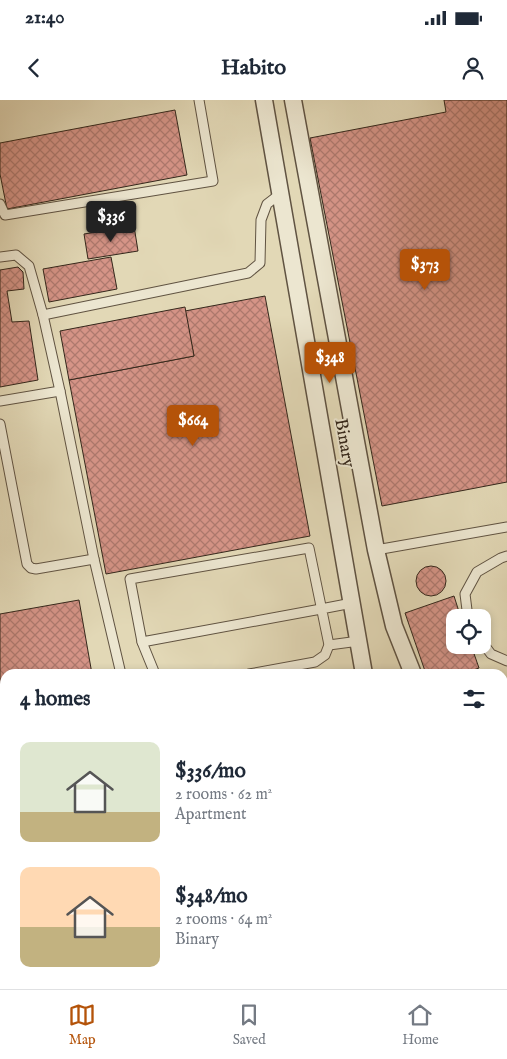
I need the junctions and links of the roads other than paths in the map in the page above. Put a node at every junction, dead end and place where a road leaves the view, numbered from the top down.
1 (200, 100) edge
2 (264, 100) edge
3 (293, 100) edge
4 (280, 194) junction
5 (0, 204) edge
6 (0, 257) edge
7 (43, 314) junction
8 (60, 391) junction
9 (0, 401) edge
10 (0, 424) edge
11 (507, 527) edge
12 (376, 550) junction
13 (507, 556) edge
14 (94, 559) junction
15 (352, 603) junction
16 (321, 609) junction
17 (467, 609) edge
18 (359, 641) junction
19 (142, 642) junction
20 (329, 645) junction
21 (491, 654) edge
22 (507, 661) edge
23 (120, 669) edge
24 (153, 669) edge
25 (276, 669) edge
26 (363, 669) edge
27 (411, 669) edge

1 - 5 lane
2 - 4 street, Binary
3 - 12 street
4 - 7 lane
4 - 15 street, Binary
6 - 7 lane
7 - 8 lane
8 - 9 lane
8 - 14 lane
10 - 14 lane
11 - 12 lane
12 - 27 street
13 - 17 lane
14 - 23 lane
15 - 16 lane
15 - 18 street, Binary
16 - 19 lane
16 - 19 lane
16 - 20 lane
18 - 20 lane
18 - 26 street, Binary
19 - 24 lane
20 - 25 lane
21 - 22 lane

